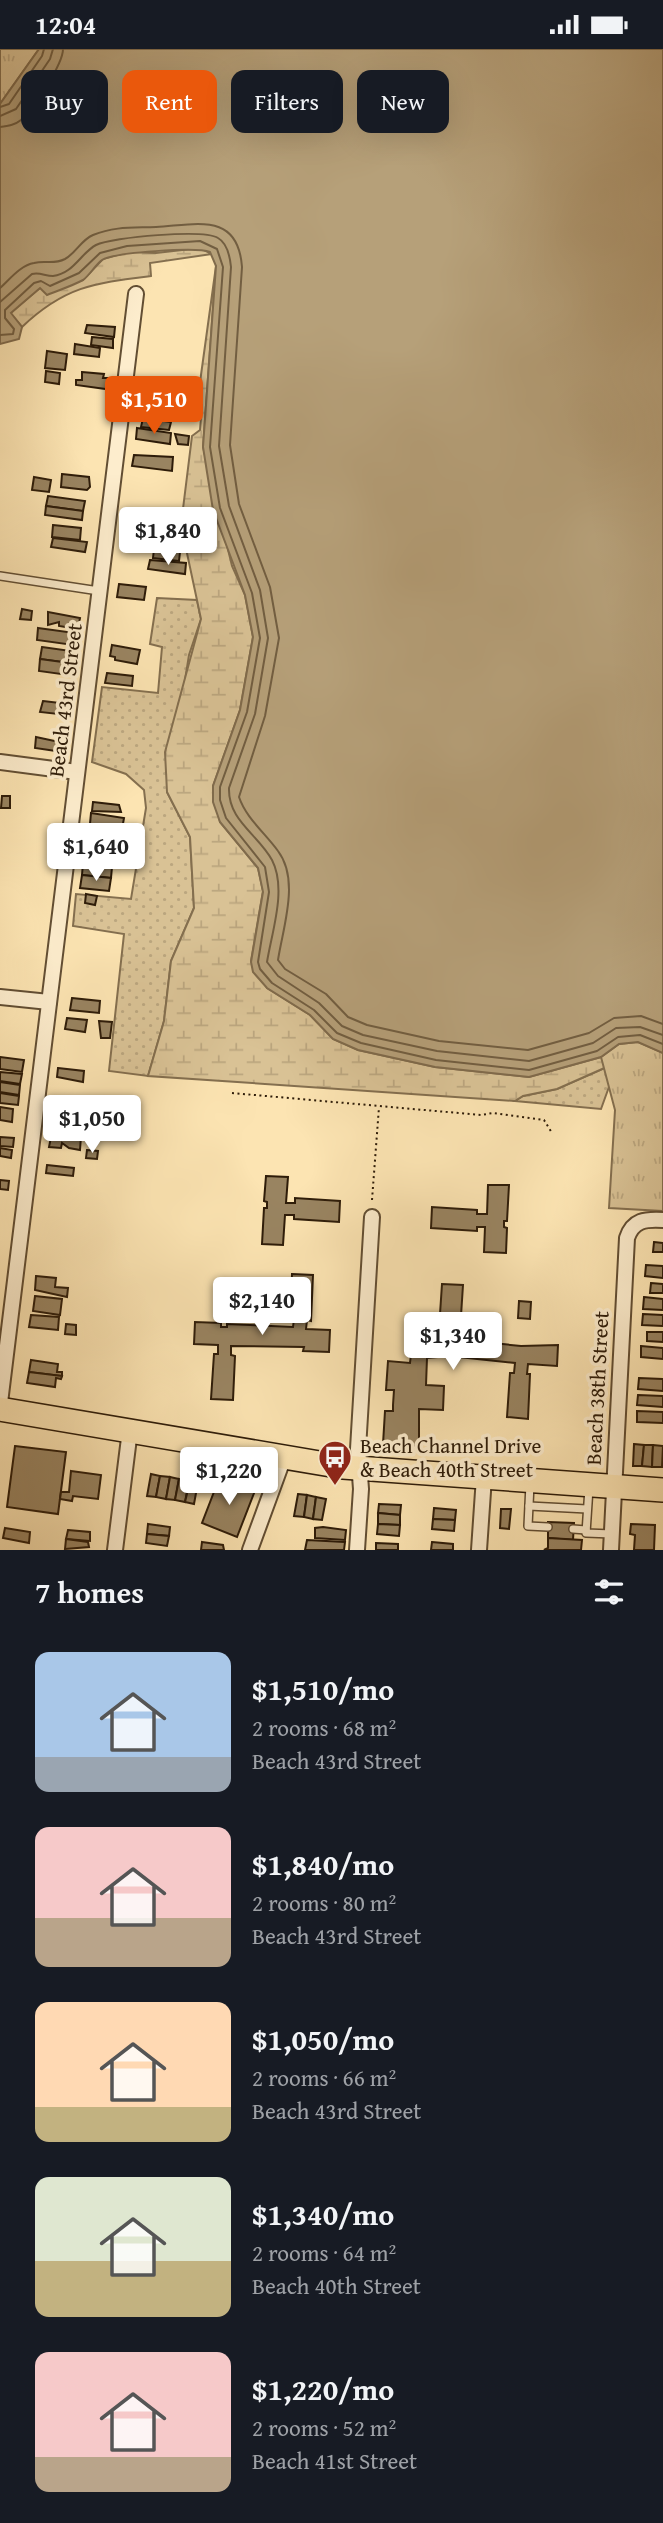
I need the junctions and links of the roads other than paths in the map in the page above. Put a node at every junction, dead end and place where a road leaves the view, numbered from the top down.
1 (136, 294) dead end
2 (0, 576) edge
3 (99, 591) junction
4 (0, 762) edge
5 (77, 772) junction
6 (0, 997) edge
7 (49, 1002) junction
8 (372, 1217) dead end
9 (663, 1220) edge
10 (0, 1403) edge
11 (0, 1409) edge
12 (130, 1430) junction
13 (284, 1457) junction
14 (359, 1469) junction
15 (484, 1477) junction
16 (531, 1480) junction
17 (589, 1484) junction
18 (614, 1486) junction
19 (663, 1490) edge
20 (558, 1496) junction
21 (529, 1506) junction
22 (587, 1509) junction
23 (548, 1527) dead end
24 (573, 1529) dead end
25 (586, 1529) junction
26 (612, 1534) junction
27 (115, 1550) edge
28 (250, 1550) edge
29 (357, 1550) edge
30 (479, 1550) edge
31 (611, 1550) edge

1 - 3 street, Beach 43rd Street
2 - 3 lane
3 - 5 street, Beach 43rd Street
4 - 5 street
5 - 7 street, Beach 43rd Street
6 - 7 street
7 - 10 street, Beach 43rd Street
8 - 14 street
9 - 18 street, Beach 38th Street
11 - 12 main road
12 - 13 main road
12 - 27 street
13 - 14 main road
13 - 28 street
14 - 15 main road
14 - 29 street
15 - 16 main road
15 - 30 street
16 - 20 main road
16 - 21 lane
17 - 18 main road
17 - 20 main road
17 - 22 lane
18 - 19 main road
18 - 26 street, Beach 38th Street
20 - 21 lane
20 - 22 lane
21 - 23 lane
22 - 25 lane
24 - 25 lane
25 - 26 lane
26 - 31 street, Beach 38th Street

